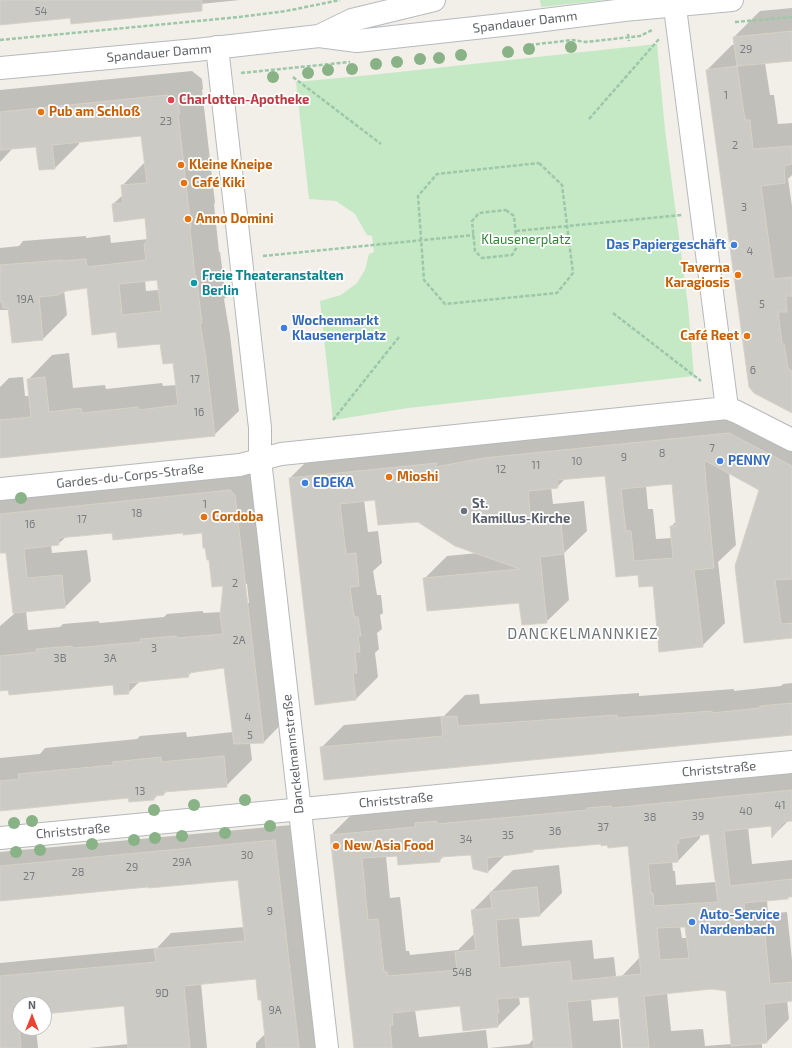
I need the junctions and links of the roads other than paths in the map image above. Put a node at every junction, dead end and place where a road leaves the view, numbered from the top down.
1 (434, 0) edge
2 (732, 0) edge
3 (674, 3) edge
4 (319, 36) junction
5 (217, 47) junction
6 (0, 68) edge
7 (727, 408) junction
8 (792, 440) edge
9 (260, 460) junction
10 (0, 489) edge
11 (792, 762) edge
12 (299, 810) junction
13 (0, 838) edge
14 (327, 1048) edge

1 - 4 street, Spandauer Damm
2 - 3 street, Spandauer Damm
3 - 4 street, Spandauer Damm
3 - 7 street
4 - 5 street, Spandauer Damm
5 - 6 street, Spandauer Damm
5 - 9 street
7 - 8 street
7 - 9 street
9 - 10 street, Gardes-du-Corps-Straße
9 - 12 street, Danckelmannstraße
11 - 12 street, Christstraße
12 - 13 street, Christstraße
12 - 14 street, Danckelmannstraße

